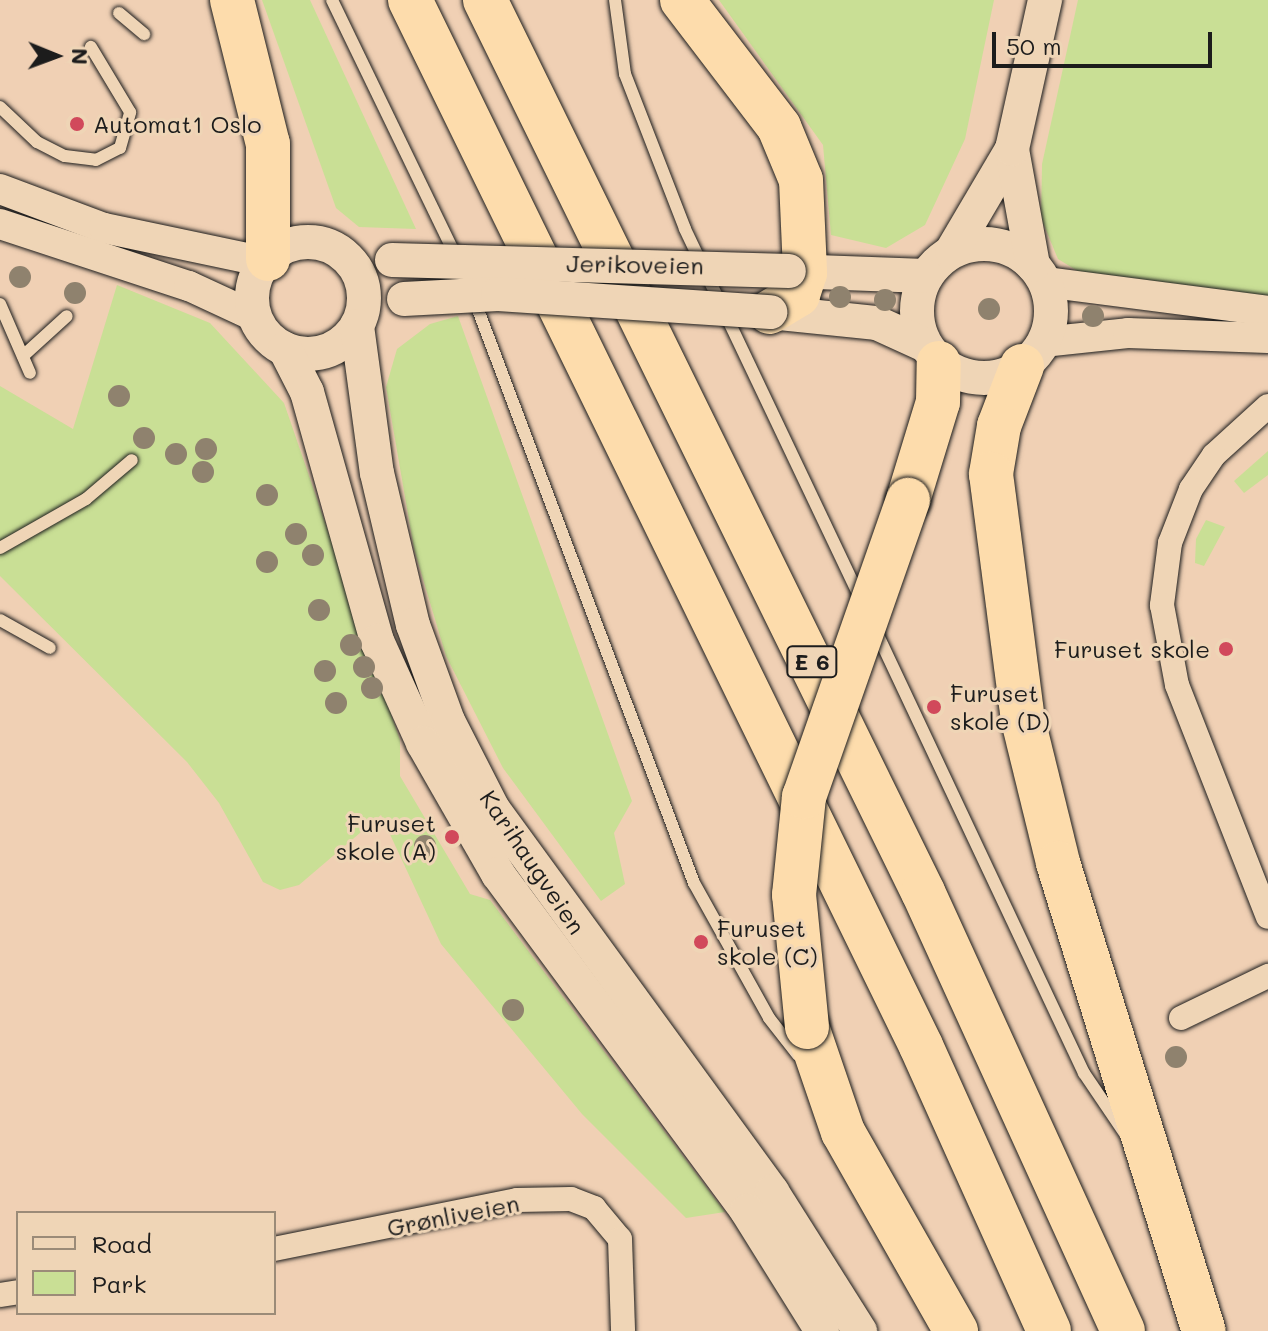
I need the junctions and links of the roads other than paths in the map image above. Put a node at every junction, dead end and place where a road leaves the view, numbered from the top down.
1 (232, 0) edge
2 (332, 0) edge
3 (410, 0) edge
4 (485, 0) edge
5 (615, 0) edge
6 (682, 0) edge
7 (1045, 0) edge
8 (119, 13) dead end
9 (144, 34) dead end
10 (91, 47) dead end
11 (0, 107) edge
12 (1012, 149) junction
13 (0, 189) edge
14 (0, 224) edge
15 (952, 251) junction
16 (344, 255) junction
17 (266, 261) junction
18 (1039, 274) junction
19 (926, 276) junction
20 (794, 293) junction
21 (0, 304) edge
22 (1268, 311) edge
23 (67, 316) dead end
24 (256, 317) junction
25 (360, 320) junction
26 (1268, 338) edge
27 (285, 349) junction
28 (932, 354) junction
29 (1033, 354) junction
30 (23, 356) junction
31 (30, 373) dead end
32 (1268, 406) edge
33 (132, 460) dead end
34 (0, 548) edge
35 (0, 620) edge
36 (50, 648) dead end
37 (1268, 917) edge
38 (1268, 976) edge
39 (1181, 1018) dead end
40 (820, 1078) junction
41 (1155, 1172) junction
42 (276, 1249) edge
43 (623, 1331) edge
44 (822, 1331) edge
45 (860, 1331) edge
46 (956, 1331) edge
47 (1049, 1331) edge
48 (1123, 1331) edge
49 (1204, 1331) edge

1 - 17 highway
2 - 40 lane
3 - 47 highway
4 - 48 highway, E 6
5 - 41 lane
6 - 20 highway
7 - 12 main road
8 - 9 lane
10 - 11 lane
12 - 15 main road
12 - 18 main road
13 - 17 street
14 - 24 street
15 - 18 main road
15 - 19 main road
16 - 17 main road, Jerikoveien
16 - 20 main road, Jerikoveien, bridge
16 - 25 main road
17 - 24 main road
18 - 22 street
18 - 29 main road
19 - 20 main road, Jerikoveien
19 - 28 main road
20 - 25 main road, Jerikoveien, bridge
20 - 28 main road, Jerikoveien
21 - 30 lane
23 - 30 lane
24 - 27 main road
25 - 27 main road, Jerikoveien
25 - 45 main road, Karihaugveien
26 - 29 street, Jerikoveien
27 - 44 main road, Karihaugveien
28 - 29 main road, Jerikoveien
28 - 40 highway, E 6, bridge
29 - 41 highway
30 - 31 lane
32 - 37 street
33 - 34 lane
35 - 36 lane
38 - 39 street
40 - 46 highway, E 6
41 - 49 highway
42 - 43 street, Grønliveien

